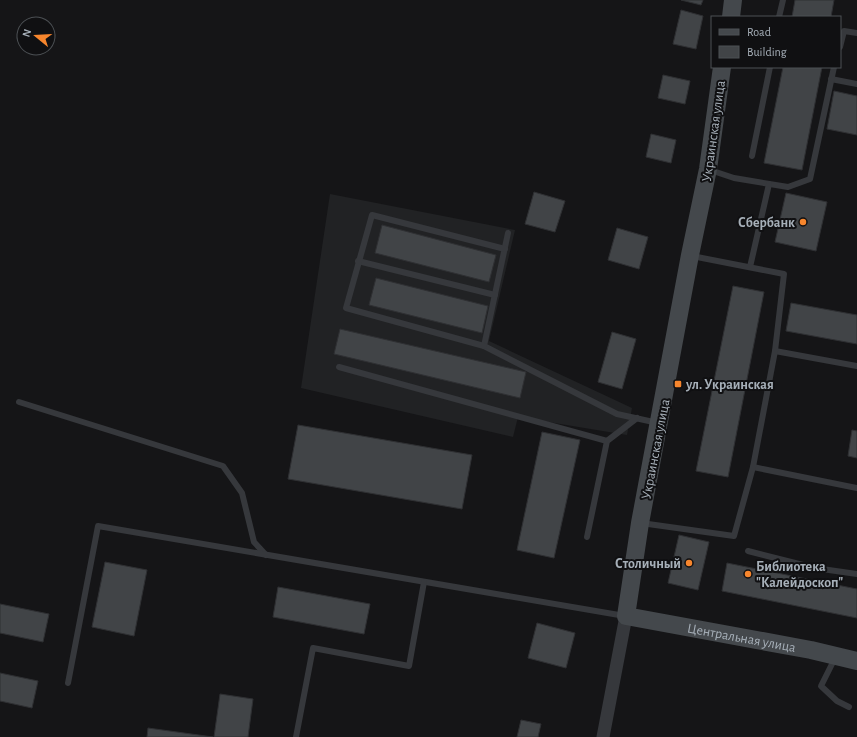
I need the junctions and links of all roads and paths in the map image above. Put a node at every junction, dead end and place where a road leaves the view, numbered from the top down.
1 (733, 0) edge
2 (783, 0) edge
3 (731, 16) edge
4 (779, 16) edge
5 (857, 33) edge
6 (841, 43) edge
7 (722, 68) edge
8 (770, 68) edge
9 (834, 68) edge
10 (831, 79) junction
11 (857, 84) edge
12 (752, 156) dead end
13 (708, 169) junction
14 (769, 184) junction
15 (508, 233) dead end
16 (505, 249) junction
17 (690, 255) junction
18 (358, 261) junction
19 (750, 267) junction
20 (495, 295) junction
21 (484, 346) junction
22 (775, 351) junction
23 (857, 366) edge
24 (339, 367) dead end
25 (19, 402) dead end
26 (637, 418) junction
27 (660, 424) junction
28 (607, 441) junction
29 (753, 467) junction
30 (857, 488) edge
31 (640, 523) junction
32 (587, 537) dead end
33 (748, 552) dead end
34 (266, 555) junction
35 (857, 574) edge
36 (424, 582) junction
37 (626, 616) junction
38 (835, 657) junction
39 (857, 661) edge
40 (68, 683) dead end
41 (849, 707) dead end
42 (296, 737) edge
43 (603, 737) edge

1 - 3 street
2 - 4 lane
5 - 6 lane
7 - 13 street, Украинская улица
8 - 12 lane
9 - 10 lane
10 - 11 lane
10 - 14 lane
13 - 14 lane
13 - 17 street, Украинская улица
14 - 19 lane
15 - 16 lane
16 - 18 lane
16 - 20 lane
17 - 19 lane
17 - 27 street, Украинская улица
18 - 20 lane
18 - 21 lane
19 - 22 lane
20 - 21 lane
21 - 26 lane
22 - 23 lane
22 - 29 lane
24 - 28 lane
25 - 34 lane
26 - 27 lane
26 - 28 lane
27 - 31 street, Украинская улица
28 - 32 lane
29 - 30 lane
29 - 31 lane
31 - 37 street, Украинская улица
33 - 35 lane
34 - 36 lane
34 - 40 lane
36 - 37 lane
36 - 42 lane
37 - 38 street, Центральная улица
37 - 43 street, Украинская улица
38 - 39 street, Центральная улица
38 - 41 lane

